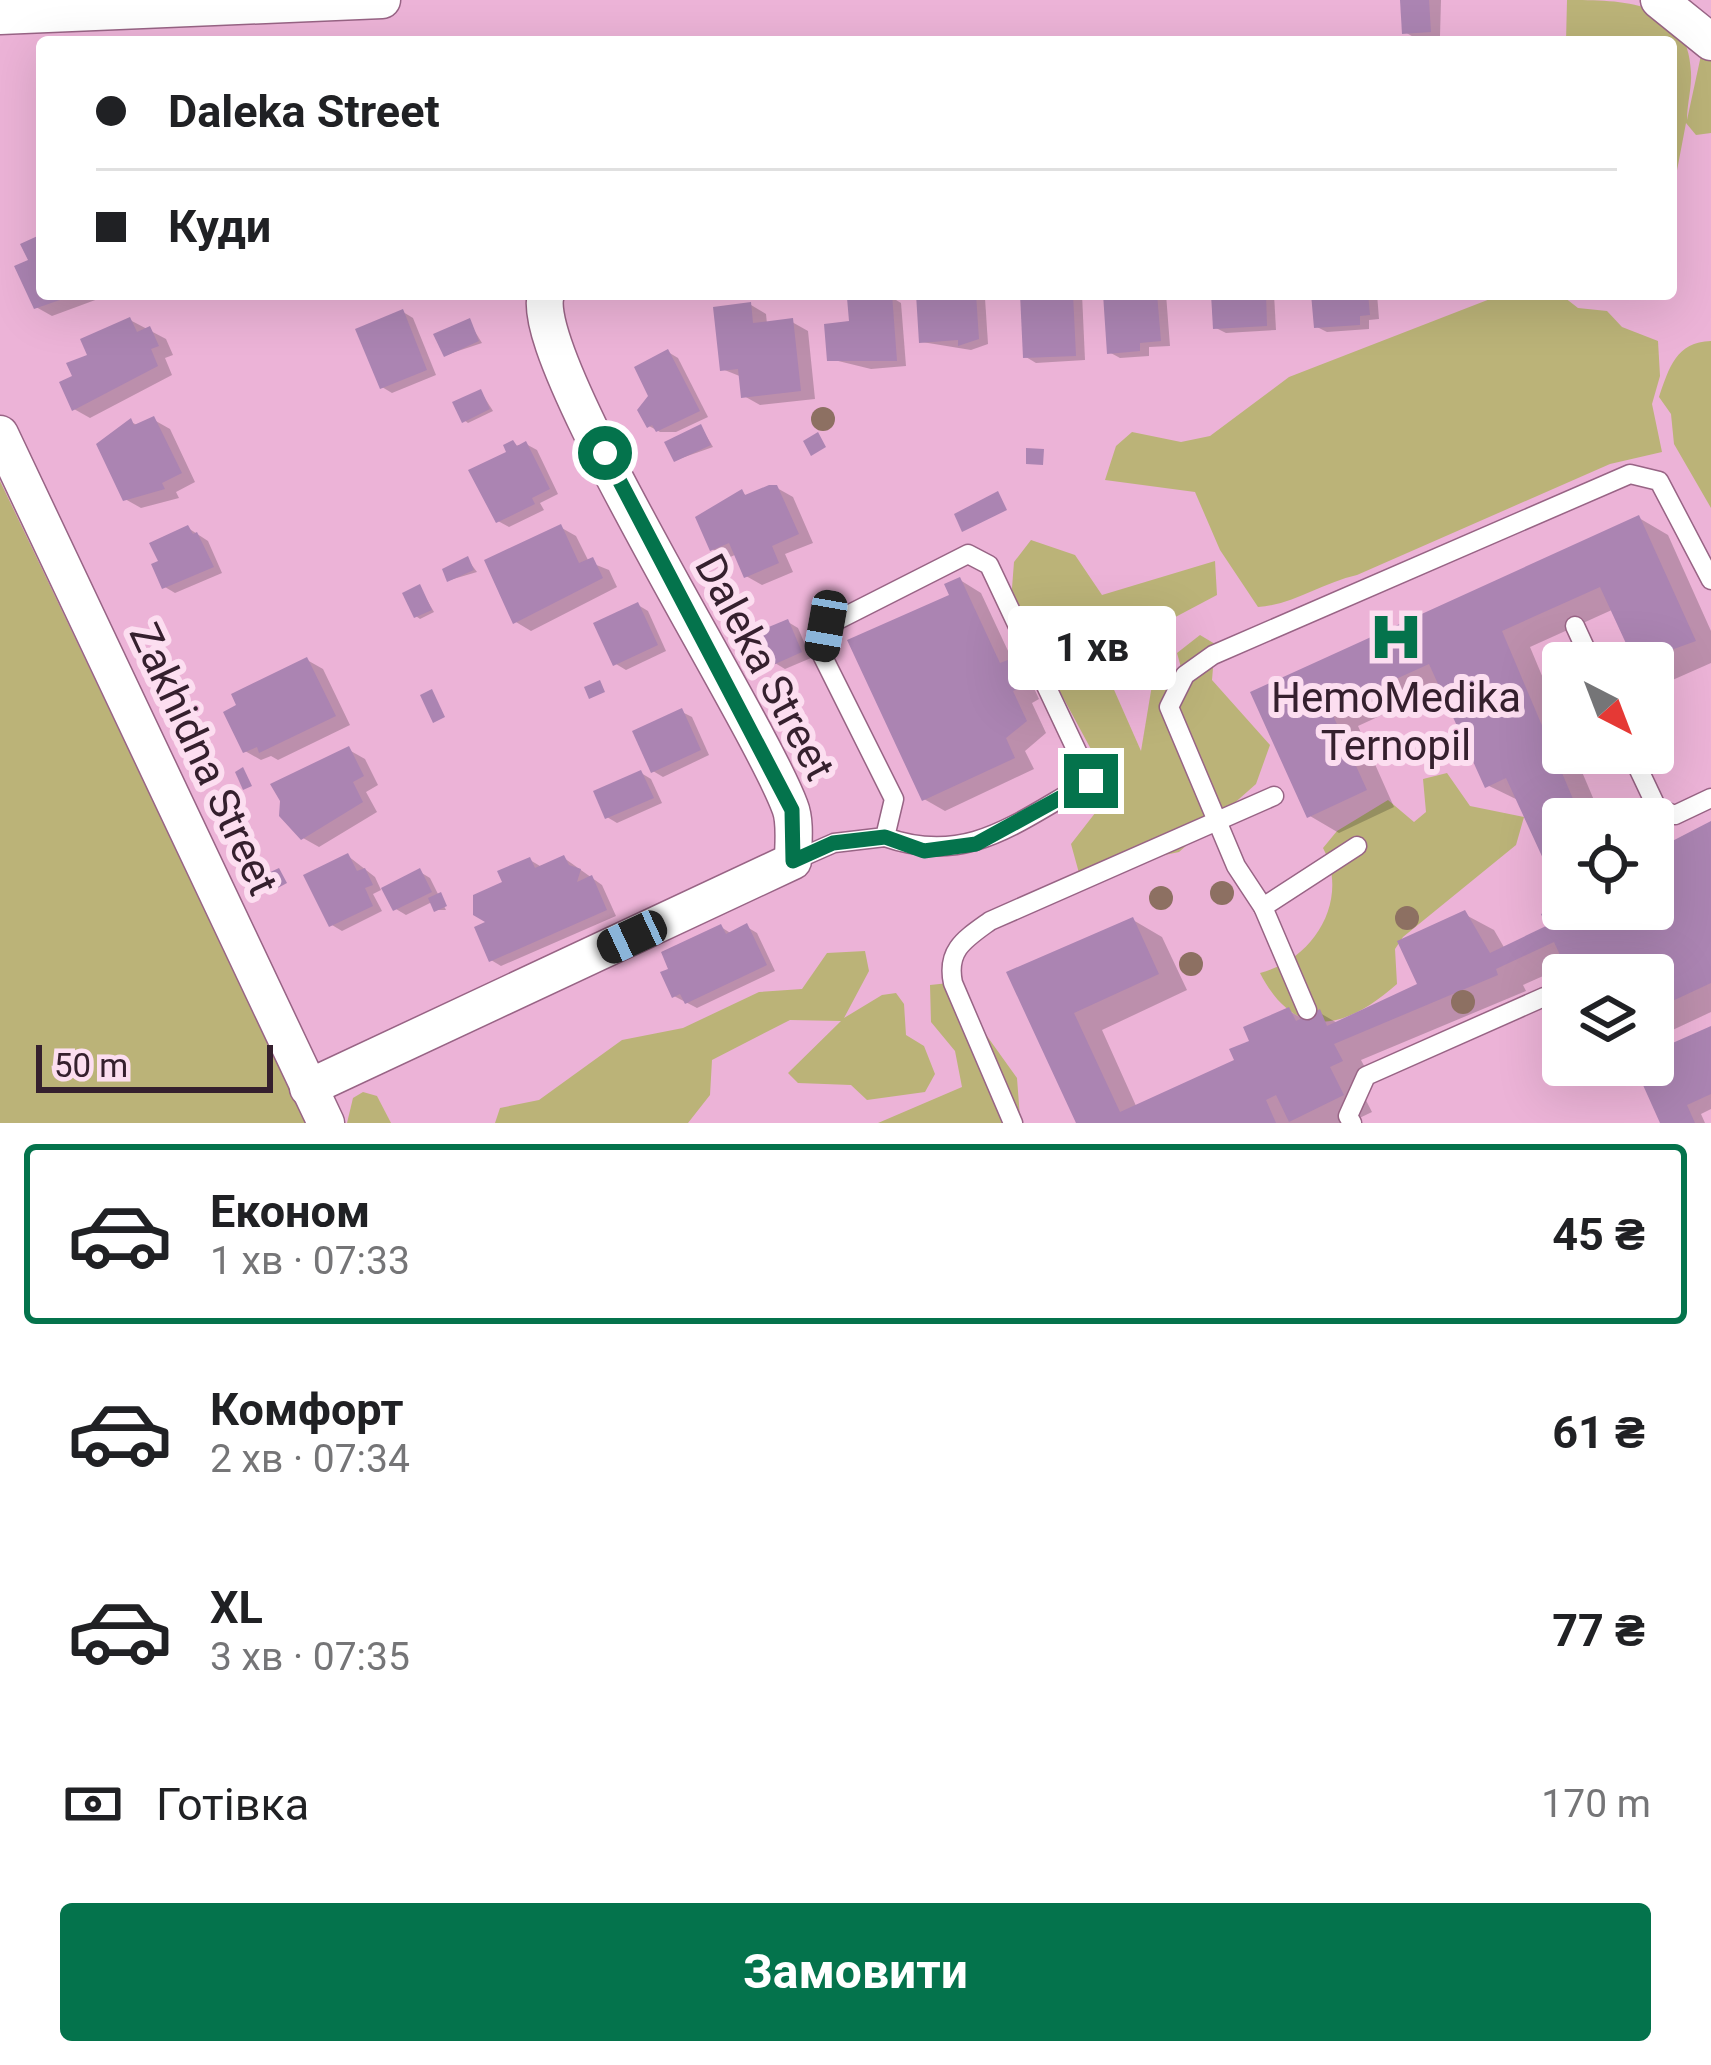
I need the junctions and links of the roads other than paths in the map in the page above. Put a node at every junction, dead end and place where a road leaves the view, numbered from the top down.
1 (382, 0) edge
2 (1659, 0) edge
3 (0, 16) edge
4 (1711, 42) edge
5 (546, 300) edge
6 (0, 434) edge
7 (1711, 580) edge
8 (1575, 626) dead end
9 (1582, 642) edge
10 (1641, 774) edge
11 (1274, 796) dead end
12 (1711, 797) edge
13 (1219, 824) junction
14 (885, 837) junction
15 (1357, 846) dead end
16 (793, 861) junction
17 (1264, 907) junction
18 (1542, 999) edge
19 (1307, 1010) dead end
20 (308, 1088) junction
21 (326, 1123) edge
22 (1013, 1123) edge
23 (1352, 1123) edge

1 - 3 street
2 - 4 street
5 - 16 street, Daleka Street
6 - 20 street, Zakhidna Street
7 - 13 lane
8 - 9 lane
10 - 12 lane
11 - 13 lane
13 - 17 lane
13 - 22 lane
14 - 14 lane
14 - 16 lane
15 - 17 lane
16 - 20 street
17 - 19 lane
18 - 23 lane
20 - 21 street, Zakhidna Street

